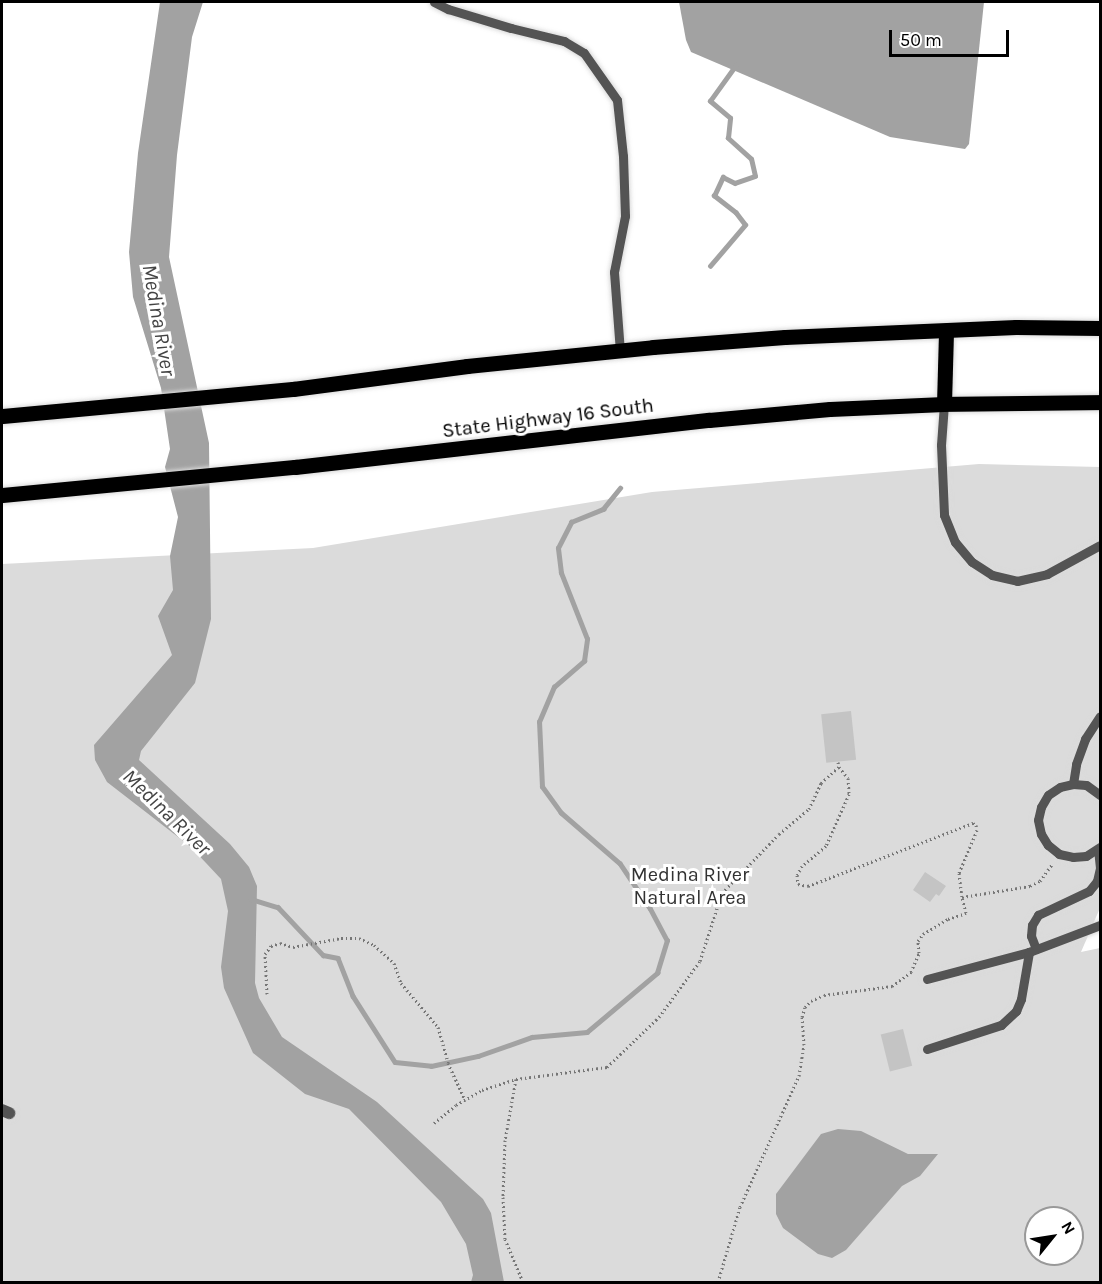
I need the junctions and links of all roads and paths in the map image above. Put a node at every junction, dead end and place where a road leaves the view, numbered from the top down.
1 (434, 2) edge
2 (1101, 328) edge
3 (946, 331) junction
4 (621, 351) junction
5 (1101, 402) edge
6 (944, 404) junction
7 (2, 416) edge
8 (2, 495) edge
9 (1101, 545) edge
10 (1101, 716) edge
11 (838, 762) dead end
12 (838, 767) junction
13 (1073, 784) junction
14 (1101, 795) edge
15 (1099, 848) edge
16 (1059, 854) junction
17 (962, 897) junction
18 (1101, 925) edge
19 (1032, 951) junction
20 (927, 979) dead end
21 (267, 994) dead end
22 (927, 1048) dead end
23 (516, 1079) junction
24 (465, 1100) junction
25 (434, 1123) dead end
26 (524, 1282) edge
27 (718, 1282) edge

1 - 4 lane
2 - 3 main road
3 - 4 main road
3 - 6 main road
4 - 7 main road
5 - 6 main road, State Highway 16 South
6 - 8 main road, State Highway 16 South
6 - 9 lane
10 - 13 lane
11 - 12 path
12 - 17 path
12 - 23 path
13 - 14 lane
13 - 16 lane
15 - 16 lane
15 - 19 lane
16 - 17 path
17 - 27 path
18 - 19 lane
19 - 20 lane
19 - 22 lane
21 - 24 path
23 - 24 path
23 - 26 path
24 - 25 path

